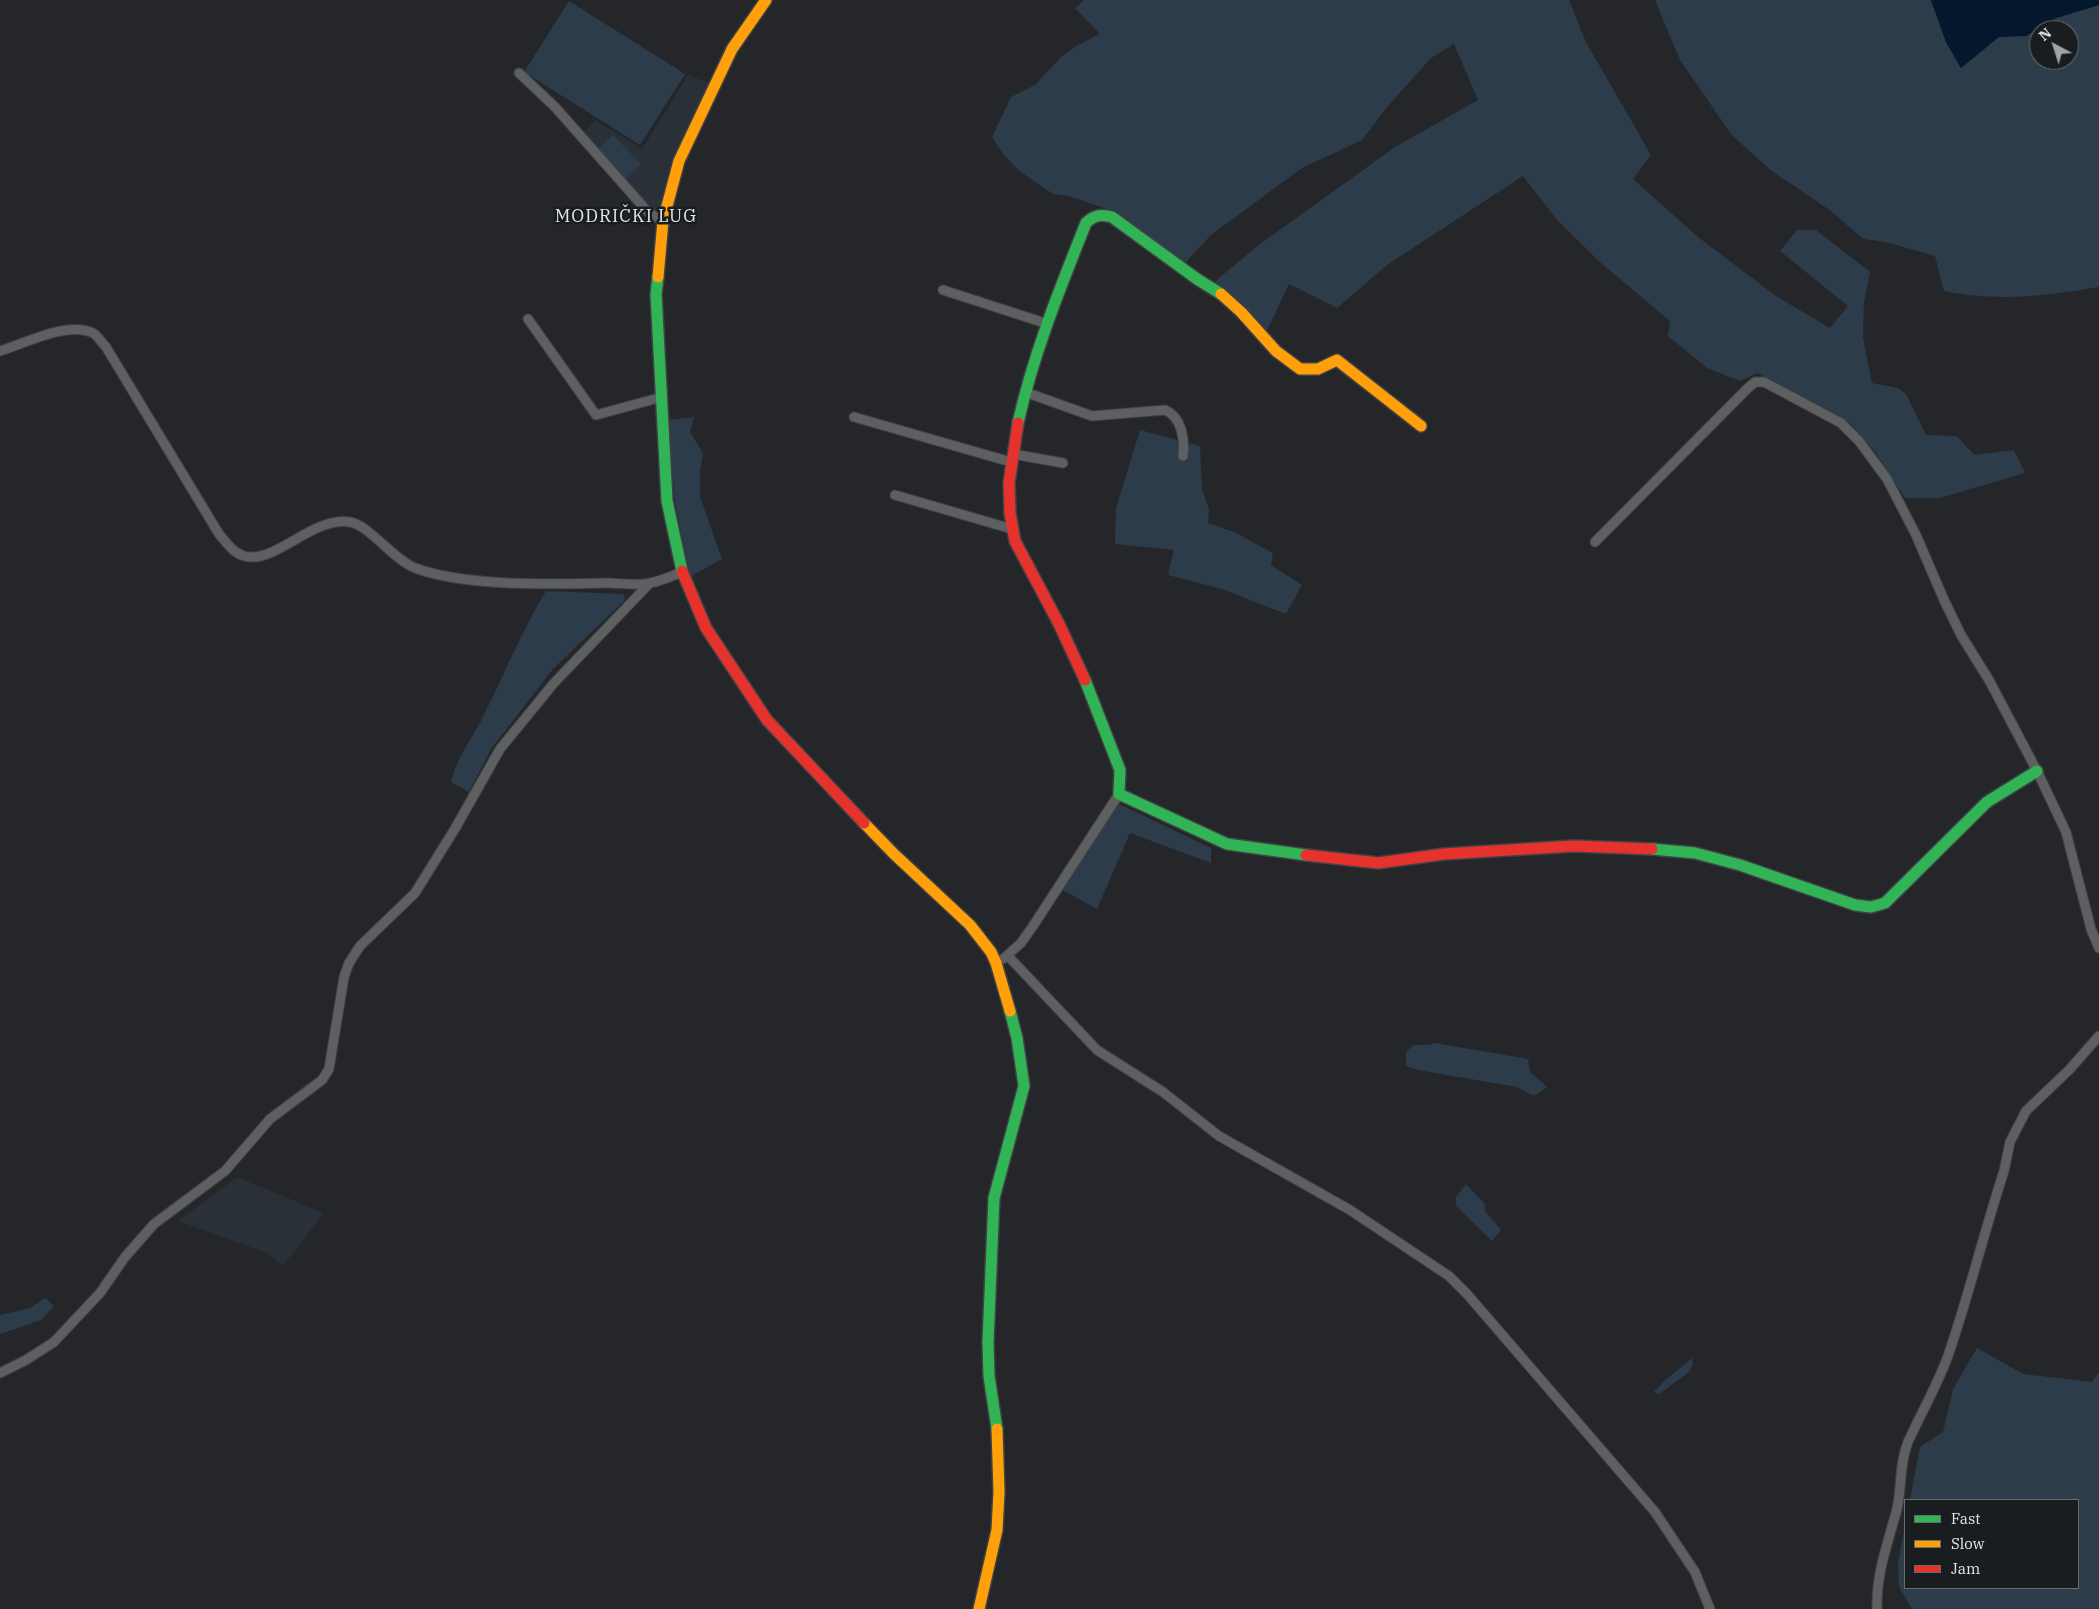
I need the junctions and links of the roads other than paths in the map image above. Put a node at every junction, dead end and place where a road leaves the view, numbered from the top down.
1 (766, 0) edge
2 (519, 73) dead end
3 (663, 221) junction
4 (943, 290) dead end
5 (528, 319) dead end
6 (1048, 324) junction
7 (0, 351) edge
8 (1025, 392) junction
9 (662, 397) junction
10 (854, 417) dead end
11 (1421, 426) dead end
12 (1183, 456) dead end
13 (1012, 458) junction
14 (1063, 463) dead end
15 (895, 495) dead end
16 (1012, 529) junction
17 (1595, 542) dead end
18 (682, 572) junction
19 (649, 584) junction
20 (2037, 771) junction
21 (1119, 794) junction
22 (2099, 948) edge
23 (1008, 956) junction
24 (996, 963) junction
25 (2099, 1036) edge
26 (0, 1373) edge
27 (980, 1609) edge
28 (1710, 1609) edge
29 (1877, 1609) edge

1 - 3 street
2 - 3 street
3 - 9 street
4 - 6 street
5 - 9 street
6 - 8 street
6 - 11 street
7 - 19 street
8 - 12 street
8 - 13 street
9 - 18 street
10 - 13 street
13 - 14 street
13 - 16 street
15 - 16 street
16 - 21 street
17 - 20 street
18 - 19 street
18 - 24 street
19 - 26 street
20 - 21 street
20 - 22 street
21 - 23 street
23 - 24 street
23 - 28 street
24 - 27 street
25 - 29 street

